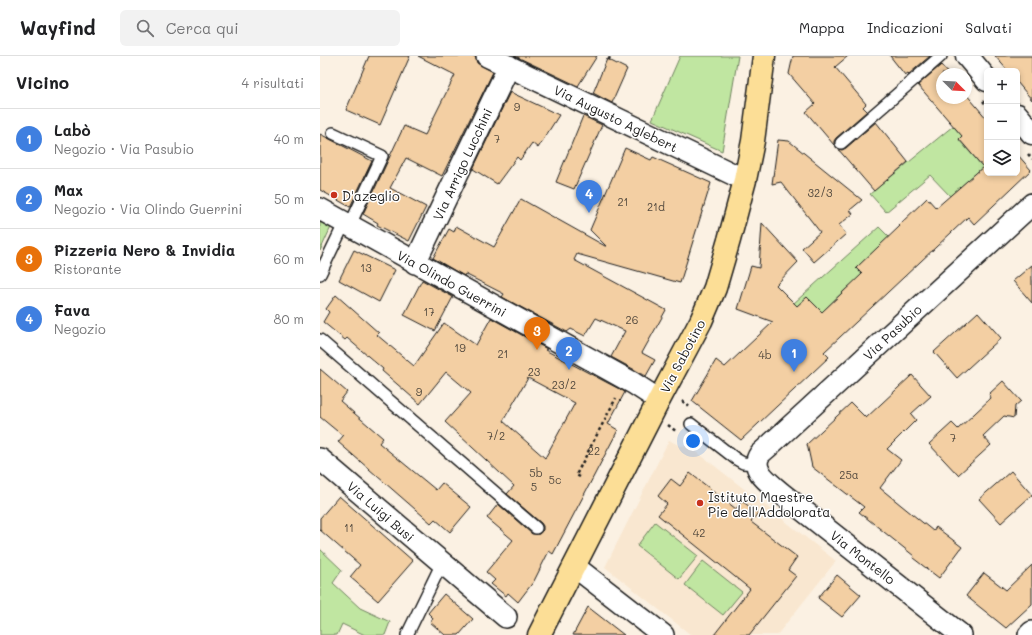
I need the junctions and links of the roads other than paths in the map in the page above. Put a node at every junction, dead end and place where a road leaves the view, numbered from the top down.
1 (487, 56) edge
2 (764, 56) edge
3 (941, 56) edge
4 (967, 56) edge
5 (509, 66) junction
6 (984, 76) edge
7 (1020, 119) edge
8 (333, 133) dead end
9 (1032, 133) edge
10 (841, 142) dead end
11 (745, 180) junction
12 (1031, 207) edge
13 (320, 209) edge
14 (347, 224) junction
15 (415, 263) junction
16 (320, 274) edge
17 (320, 340) edge
18 (659, 400) junction
19 (692, 424) dead end
20 (320, 459) edge
21 (756, 464) junction
22 (536, 528) dead end
23 (442, 563) junction
24 (574, 566) junction
25 (506, 617) dead end
26 (1032, 632) edge
27 (407, 635) edge
28 (539, 635) edge
29 (663, 635) edge
30 (961, 635) edge
31 (1029, 635) edge

1 - 5 street, Via Augusto Aglebert
2 - 11 main road, Via Sabotino
3 - 10 lane
4 - 6 street
5 - 11 street, Via Augusto Aglebert
5 - 15 street, Via Arrigo Lucchini
7 - 9 street
8 - 14 lane
11 - 18 main road, Via Sabotino
12 - 21 street, Via Pasubio
13 - 14 street, Via Olindo Guerrini
14 - 15 street, Via Olindo Guerrini
14 - 16 lane
15 - 18 street, Via Olindo Guerrini
17 - 22 lane
18 - 24 main road, Via Sabotino
19 - 21 lane
20 - 23 street, Via Luigi Busi
21 - 30 street, Via Montello
23 - 25 street, Via Luigi Busi
23 - 27 lane
24 - 28 main road, Via Sabotino
24 - 29 street
26 - 31 street

